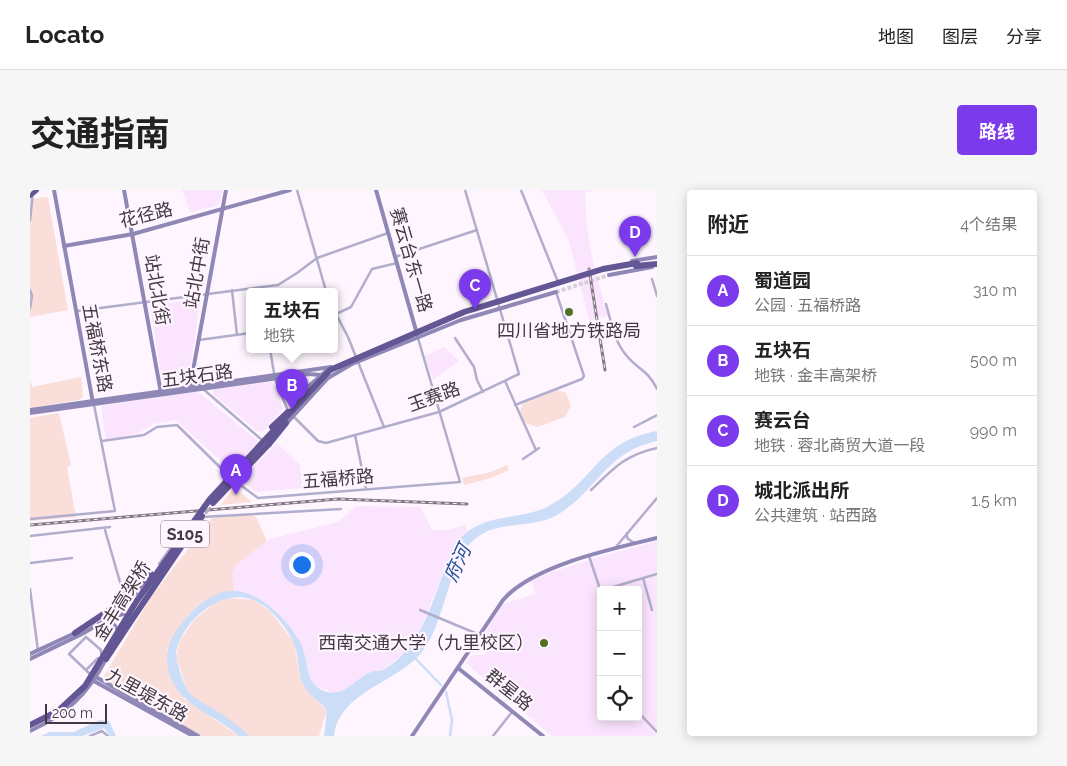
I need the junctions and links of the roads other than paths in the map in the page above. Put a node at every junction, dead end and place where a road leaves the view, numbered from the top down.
1 (54, 190) edge
2 (124, 190) edge
3 (226, 190) edge
4 (290, 190) edge
5 (297, 190) edge
6 (376, 190) edge
7 (465, 190) edge
8 (521, 190) edge
9 (33, 191) edge
10 (223, 209) junction
11 (30, 220) edge
12 (477, 230) junction
13 (388, 233) junction
14 (133, 234) junction
15 (64, 246) junction
16 (395, 257) junction
17 (317, 258) junction
18 (657, 262) edge
19 (397, 263) junction
20 (607, 266) dead end
21 (610, 275) tunnel mouth
22 (652, 279) dead end
23 (558, 282) joint
24 (261, 287) joint
25 (251, 288) edge
26 (325, 288) edge
27 (246, 289) edge
28 (30, 290) edge
29 (232, 290) junction
30 (556, 292) joint
31 (207, 294) junction
32 (657, 296) edge
33 (146, 300) junction
34 (500, 303) junction
35 (606, 304) dead end
36 (30, 308) edge
37 (76, 311) junction
38 (338, 314) edge
39 (338, 319) edge
40 (418, 333) junction
41 (246, 334) edge
42 (238, 335) junction
43 (455, 338) dead end
44 (199, 340) junction
45 (271, 353) edge
46 (357, 359) junction
47 (334, 366) junction
48 (320, 375) junction
49 (333, 375) junction
50 (274, 377) junction
51 (505, 381) junction
52 (200, 387) junction
53 (190, 389) junction
54 (657, 389) edge
55 (483, 392) junction
56 (162, 393) junction
57 (94, 403) junction
58 (515, 405) junction
59 (30, 412) edge
60 (439, 412) junction
61 (290, 414) junction
62 (657, 415) edge
63 (286, 423) junction
64 (384, 427) junction
65 (634, 427) dead end
66 (355, 435) junction
67 (262, 440) junction
68 (102, 441) junction
69 (657, 448) edge
70 (523, 460) dead end
71 (229, 477) junction
72 (366, 489) junction
73 (591, 490) dead end
74 (657, 498) edge
75 (211, 504) junction
76 (204, 507) dead end
77 (341, 509) dead end
78 (203, 514) junction
79 (194, 518) joint
80 (30, 519) edge
81 (110, 527) dead end
82 (105, 529) junction
83 (628, 532) junction
84 (30, 536) edge
85 (657, 538) edge
86 (635, 544) junction
87 (177, 545) junction
88 (614, 549) junction
89 (589, 556) junction
90 (72, 558) dead end
91 (30, 563) edge
92 (657, 574) edge
93 (149, 578) junction
94 (643, 578) junction
95 (599, 586) edge
96 (617, 586) edge
97 (30, 589) edge
98 (128, 602) junction
99 (133, 610) junction
100 (652, 610) dead end
101 (421, 611) dead end
102 (129, 613) junction
103 (98, 624) junction
104 (118, 630) junction
105 (74, 633) junction
106 (480, 635) junction
107 (84, 636) junction
108 (38, 650) junction
109 (30, 654) edge
110 (30, 659) edge
111 (106, 659) junction
112 (457, 667) junction
113 (87, 669) junction
114 (89, 676) junction
115 (95, 679) junction
116 (514, 711) junction
117 (642, 716) edge
118 (30, 725) edge
119 (30, 731) edge
120 (657, 732) edge
121 (414, 735) edge
122 (90, 736) edge
123 (108, 736) edge
124 (193, 736) edge
125 (198, 736) edge
126 (493, 736) edge
127 (543, 736) edge

1 - 15 main road, 五福桥东路
2 - 14 main road, 站北北街
3 - 10 main road, 站北中街
4 - 10 main road, 花径路
5 - 17 street
6 - 13 main road, 赛云台东一路
7 - 12 street
8 - 23 street
9 - 11 street
10 - 14 main road, 花径路
10 - 31 main road, 站北中街
12 - 16 street
12 - 34 street
13 - 16 main road, 赛云台东一路
13 - 17 street
14 - 15 main road, 花径路
14 - 33 main road, 站北北街
15 - 37 main road, 五福桥东路
16 - 19 main road, 赛云台东一路
17 - 24 street
17 - 26 street
18 - 20 main road
18 - 21 main road
18 - 34 highway, bridge
18 - 46 highway, bridge
19 - 38 street
19 - 40 main road, 赛云台东一路
22 - 32 street
23 - 34 main road
24 - 25 street
27 - 29 street
28 - 36 street
29 - 31 street
29 - 42 street
30 - 34 main road
30 - 58 street
31 - 33 street
31 - 44 main road, 站北中街
33 - 37 street
33 - 56 main road, 站北北街
34 - 40 highway, bridge
34 - 51 street, 玉赛路
35 - 54 street
37 - 57 main road, 五福桥东路
39 - 46 street
40 - 46 highway, bridge
40 - 60 street
41 - 42 street
42 - 44 street
43 - 55 street
44 - 53 main road, 站北中街
45 - 50 street
46 - 47 main road
46 - 49 main road
46 - 64 street
46 - 75 highway, 金丰高架桥 / S105, bridge
47 - 48 main road
47 - 50 main road, 五块石路
48 - 49 main road, 五块石路
48 - 50 main road, 五块石路
48 - 61 main road
49 - 61 main road
50 - 52 main road, 五块石路
50 - 61 street
51 - 55 street, 玉赛路
51 - 58 street
52 - 53 main road, 五块石路
52 - 67 street
53 - 56 main road, 五块石路
55 - 60 street, 玉赛路
56 - 57 main road, 五块石路
57 - 59 main road, 五块石路
57 - 68 street, 五福桥东路
58 - 70 street
60 - 64 street, 玉赛路
60 - 72 street, 五福桥路
61 - 63 main road
61 - 66 street, 玉赛路
61 - 67 main road
61 - 75 highway, bridge
62 - 65 street
63 - 71 main road
63 - 75 highway, bridge
64 - 66 street, 玉赛路
66 - 72 street
67 - 71 main road
68 - 71 street, 五福桥路
68 - 80 street, 五福桥东路
69 - 73 street
71 - 72 street, 五福桥路
71 - 75 street
71 - 76 main road
74 - 83 street
75 - 78 highway, 金丰高架桥 / S105, bridge
75 - 87 highway, 金丰高架桥 / S105, bridge
77 - 78 street
78 - 79 main road
78 - 99 street
78 - 111 highway, bridge
78 - 118 highway, 金丰高架桥 / S105, bridge
79 - 93 street
81 - 82 street
82 - 84 street
82 - 98 street
83 - 86 street
83 - 88 street
85 - 86 main road
86 - 88 main road
87 - 105 highway, bridge
87 - 118 highway, 金丰高架桥 / S105, bridge
88 - 89 main road
89 - 95 street
89 - 106 main road
90 - 91 street
92 - 94 street
93 - 98 main road
93 - 99 street
94 - 96 street
94 - 100 street
97 - 108 street
98 - 99 main road
98 - 105 main road
99 - 102 main road
99 - 111 main road
101 - 106 street
102 - 103 main road
102 - 104 main road
103 - 104 main road
103 - 107 main road
104 - 114 main road
105 - 108 main road
106 - 112 main road
107 - 110 main road
107 - 113 street
107 - 113 street
108 - 109 main road
111 - 115 main road
112 - 116 main road, 群星路
112 - 121 main road
113 - 114 street
114 - 115 main road
114 - 118 main road
115 - 119 main road
115 - 124 main road, 九里堤东路
115 - 125 main road
116 - 126 street
116 - 127 main road, 群星路
117 - 120 street
122 - 123 street

